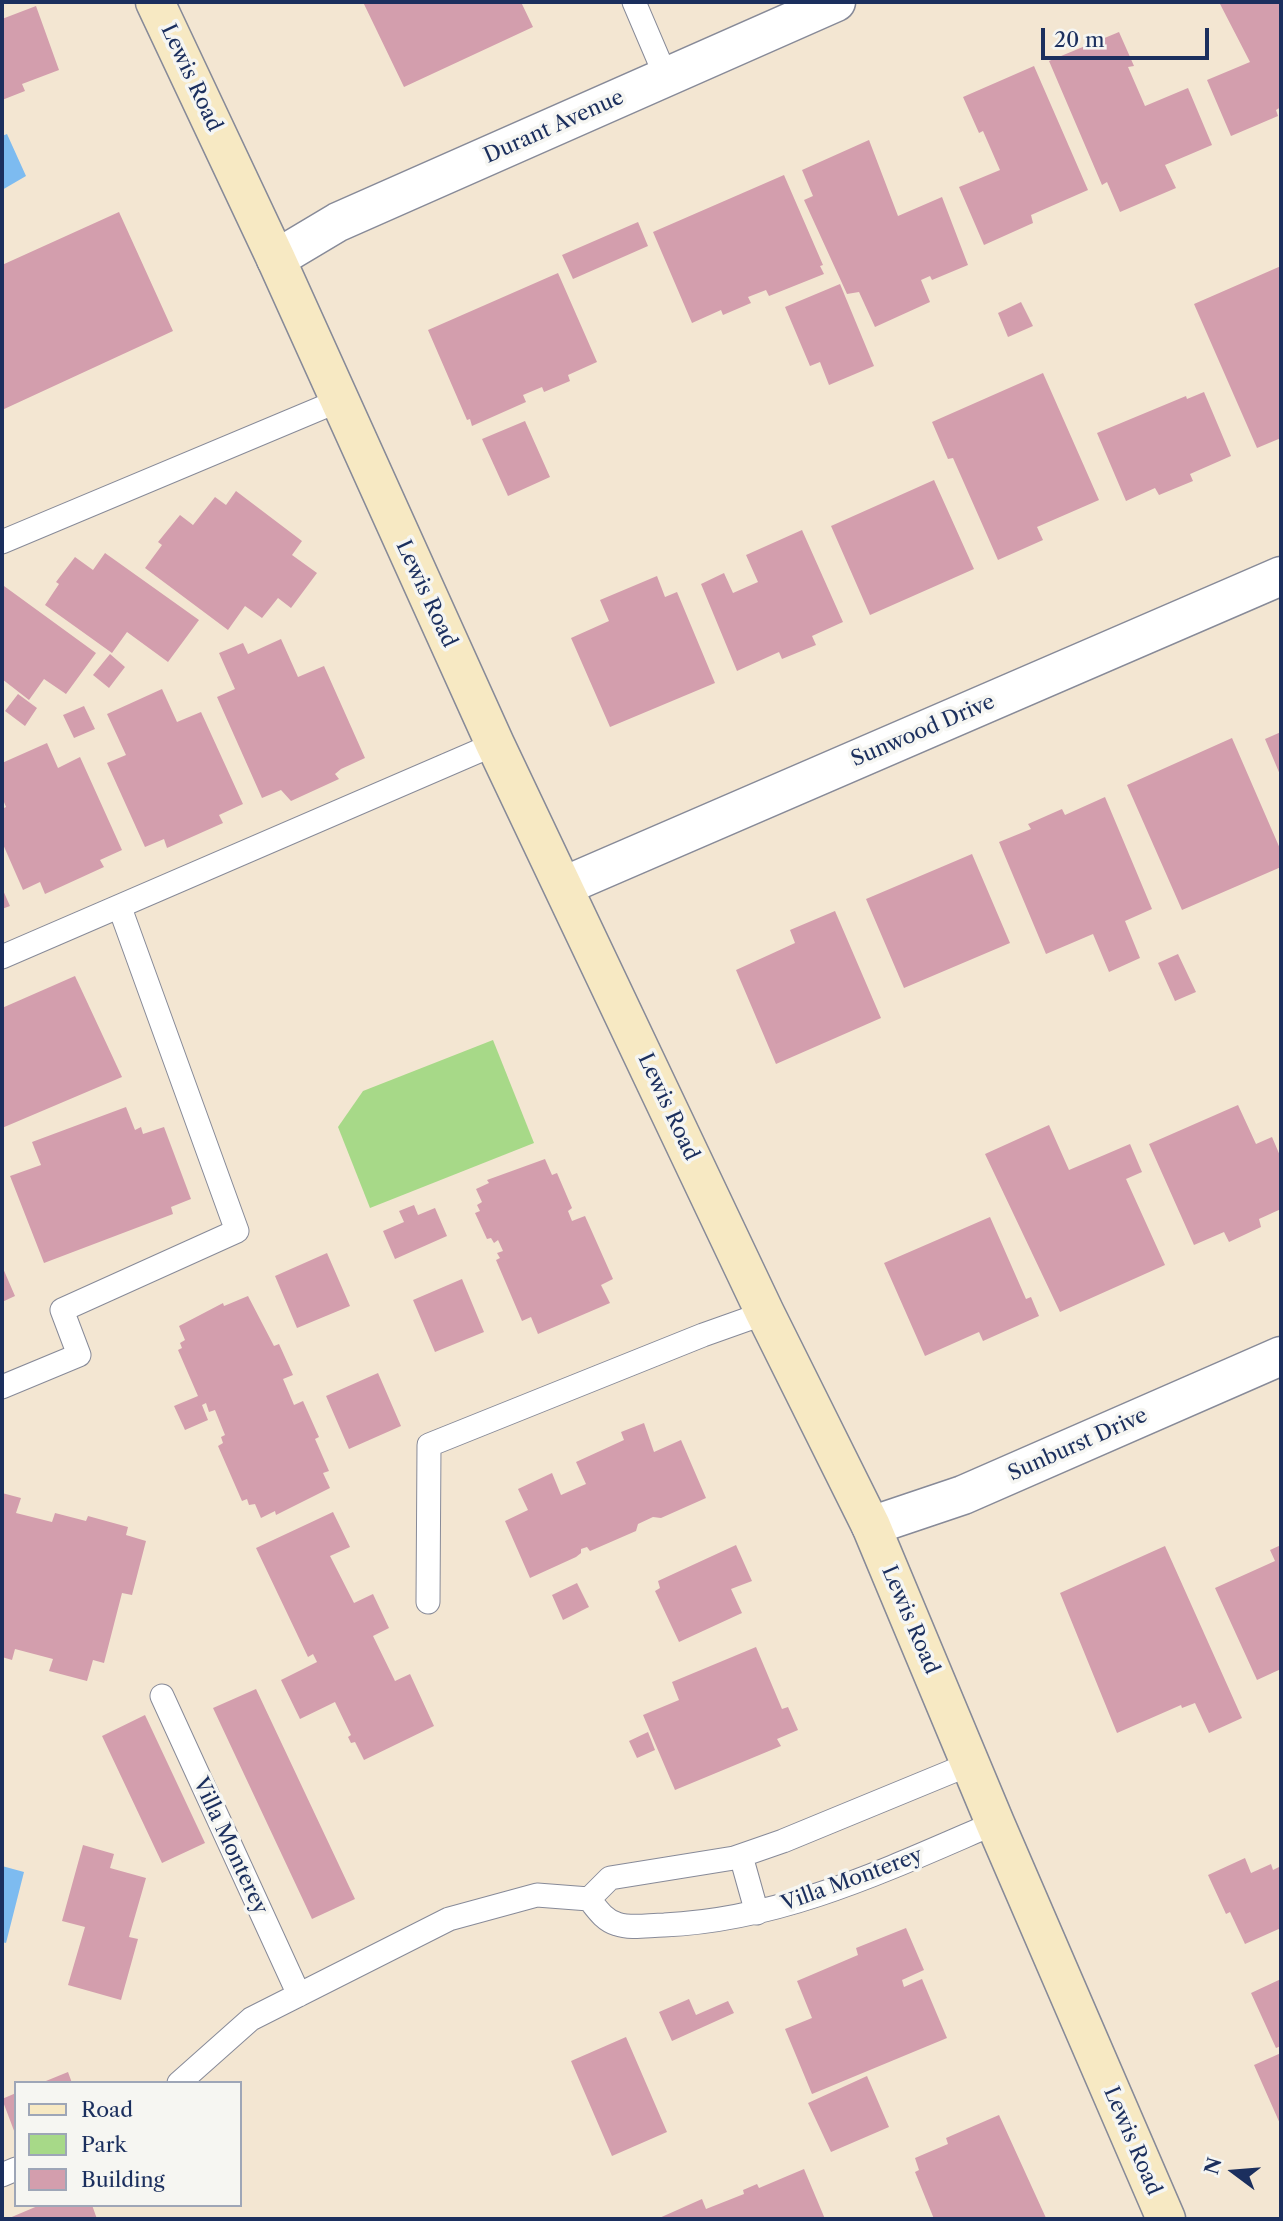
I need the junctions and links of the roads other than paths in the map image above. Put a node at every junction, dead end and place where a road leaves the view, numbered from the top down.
1 (155, 2) edge
2 (634, 2) edge
3 (836, 2) edge
4 (666, 77) junction
5 (276, 259) junction
6 (338, 401) junction
7 (2, 542) edge
8 (1281, 576) edge
9 (495, 744) junction
10 (564, 886) junction
11 (120, 908) junction
12 (2, 957) edge
13 (765, 1313) junction
14 (1281, 1356) edge
15 (2, 1387) edge
16 (871, 1526) junction
17 (428, 1602) dead end
18 (162, 1696) dead end
19 (970, 1764) junction
20 (995, 1823) junction
21 (741, 1856) junction
22 (589, 1899) junction
23 (757, 1913) junction
24 (299, 1995) junction
25 (181, 2081) edge
26 (1166, 2219) edge

1 - 5 street, Lewis Road
2 - 4 lane
3 - 4 street, Durant Avenue
4 - 5 street, Durant Avenue
5 - 6 street, Lewis Road
6 - 7 lane
6 - 9 street, Lewis Road
8 - 10 street, Sunwood Drive
9 - 10 street, Lewis Road
9 - 11 lane
10 - 13 street, Lewis Road
11 - 12 lane
11 - 15 lane
13 - 16 street, Lewis Road
13 - 17 lane
14 - 16 street, Sunburst Drive
16 - 19 street, Lewis Road
18 - 24 lane, Villa Monterey
19 - 20 street, Lewis Road
19 - 21 lane
20 - 23 lane, Villa Monterey
20 - 26 street, Lewis Road
21 - 22 lane
21 - 23 lane
22 - 23 lane, Villa Monterey
22 - 24 lane
24 - 25 lane

